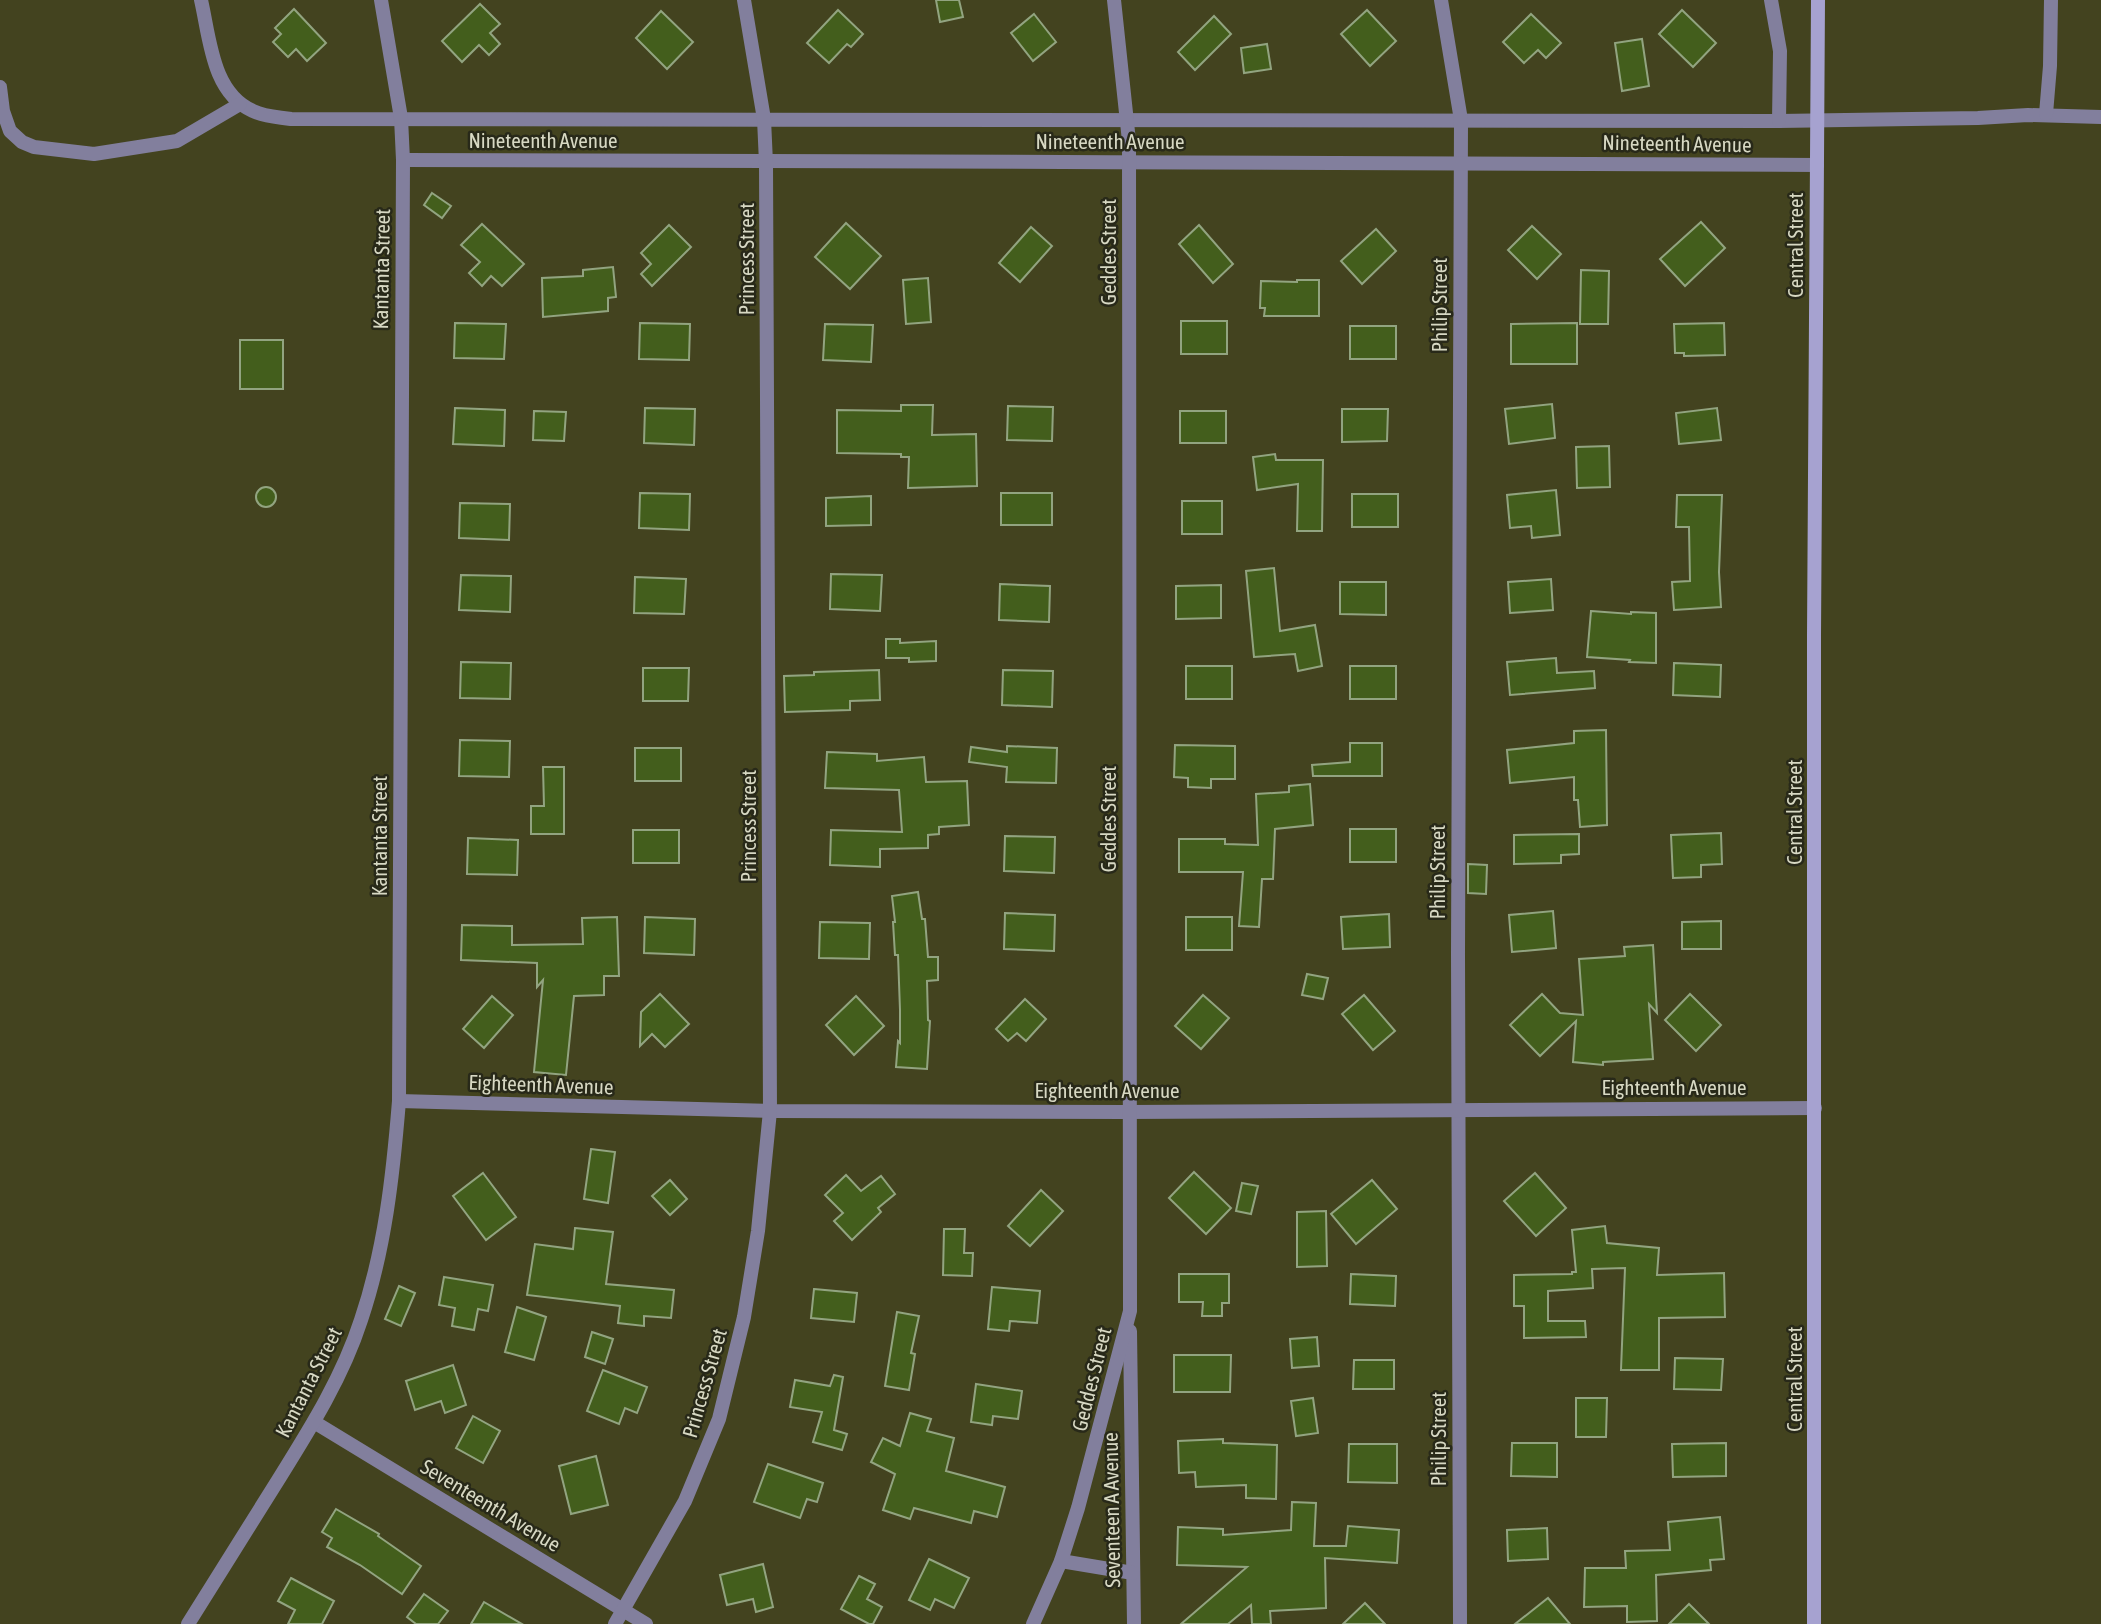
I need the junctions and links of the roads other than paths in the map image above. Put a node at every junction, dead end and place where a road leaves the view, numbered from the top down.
1 (201, 0) edge
2 (381, 0) edge
3 (744, 0) edge
4 (1114, 0) edge
5 (1441, 0) edge
6 (1771, 0) edge
7 (1818, 0) edge
8 (2051, 0) edge
9 (0, 87) edge
10 (240, 104) junction
11 (2046, 114) junction
12 (2101, 117) edge
13 (401, 118) junction
14 (764, 119) junction
15 (1818, 119) junction
16 (1128, 120) junction
17 (1461, 120) junction
18 (1779, 121) junction
19 (403, 160) junction
20 (1129, 162) junction
21 (1461, 162) junction
22 (766, 163) junction
23 (1817, 165) junction
24 (399, 1101) junction
25 (1815, 1108) junction
26 (1459, 1109) junction
27 (770, 1111) junction
28 (1128, 1112) junction
29 (1130, 1311) junction
30 (314, 1422) junction
31 (1060, 1561) junction
32 (1133, 1573) junction
33 (624, 1610) junction
34 (188, 1624) edge
35 (615, 1624) edge
36 (646, 1624) edge
37 (1033, 1624) edge
38 (1134, 1624) edge
39 (1460, 1624) edge
40 (1814, 1624) edge

1 - 10 street
2 - 13 street, Kantanta Street
3 - 14 street, Princess Street
4 - 16 street, Geddes Street
5 - 17 street, Philip Street
6 - 18 street
7 - 15 main road, Central Street
8 - 11 street
9 - 10 street
10 - 13 street
11 - 12 street
11 - 15 street
13 - 14 street
13 - 19 street, Kantanta Street
14 - 16 street
14 - 22 street, Princess Street
15 - 18 street
15 - 23 main road, Central Street
16 - 17 street
16 - 20 street, Geddes Street
17 - 18 street
17 - 21 street, Philip Street
19 - 22 street, Nineteenth Avenue
19 - 24 street, Kantanta Street
20 - 21 street, Nineteenth Avenue
20 - 22 street, Nineteenth Avenue
20 - 28 street, Geddes Street
21 - 23 street, Nineteenth Avenue
21 - 26 street, Philip Street
22 - 27 street, Princess Street
23 - 25 main road, Central Street
24 - 27 street, Eighteenth Avenue
24 - 30 street, Kantanta Street
25 - 26 street, Eighteenth Avenue
25 - 40 main road, Central Street
26 - 28 street, Eighteenth Avenue
26 - 39 street, Philip Street
27 - 28 street, Eighteenth Avenue
27 - 33 street, Princess Street
28 - 29 street, Geddes Street
29 - 31 street, Geddes Street
29 - 32 street, Seventeen A Avenue
30 - 33 street, Seventeenth Avenue
30 - 34 street, Kantanta Street
31 - 32 street
31 - 37 street, Geddes Street
32 - 38 street, Seventeen A Avenue
33 - 35 street, Princess Street
33 - 36 street, Seventeenth Avenue

